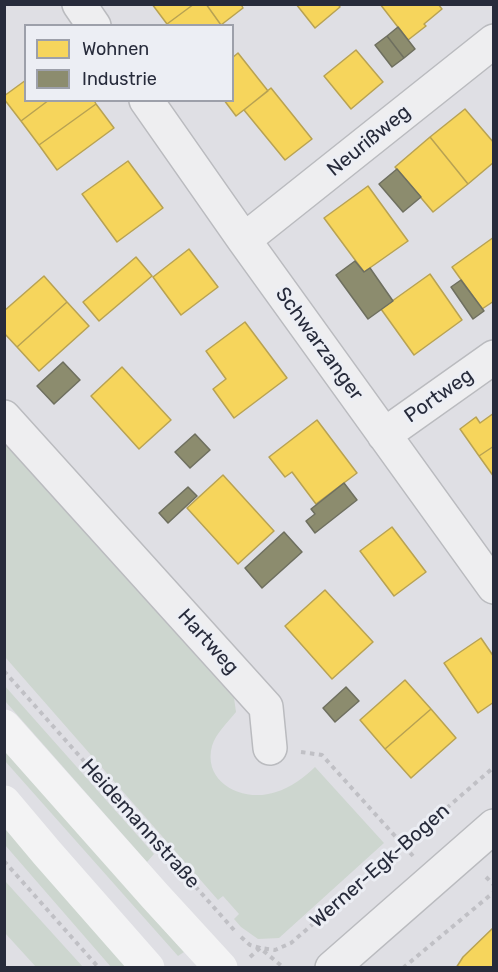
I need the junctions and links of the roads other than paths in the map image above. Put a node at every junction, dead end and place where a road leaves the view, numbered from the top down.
1 (79, 4) edge
2 (93, 24) edge
3 (494, 41) edge
4 (147, 102) edge
5 (244, 240) junction
6 (494, 357) edge
7 (4, 417) edge
8 (384, 435) junction
9 (494, 587) edge
10 (4, 726) edge
11 (270, 748) road end
12 (4, 802) edge
13 (494, 826) edge
14 (148, 968) edge
15 (221, 968) edge
16 (332, 968) edge

1 - 2 street
3 - 5 street, Neurißweg
4 - 5 street, Schwarzanger
5 - 8 street, Schwarzanger
6 - 8 street, Portweg
7 - 11 street, Hartweg
8 - 9 street, Schwarzanger
10 - 15 main road, Heidemannstraße
12 - 14 main road
13 - 16 street

